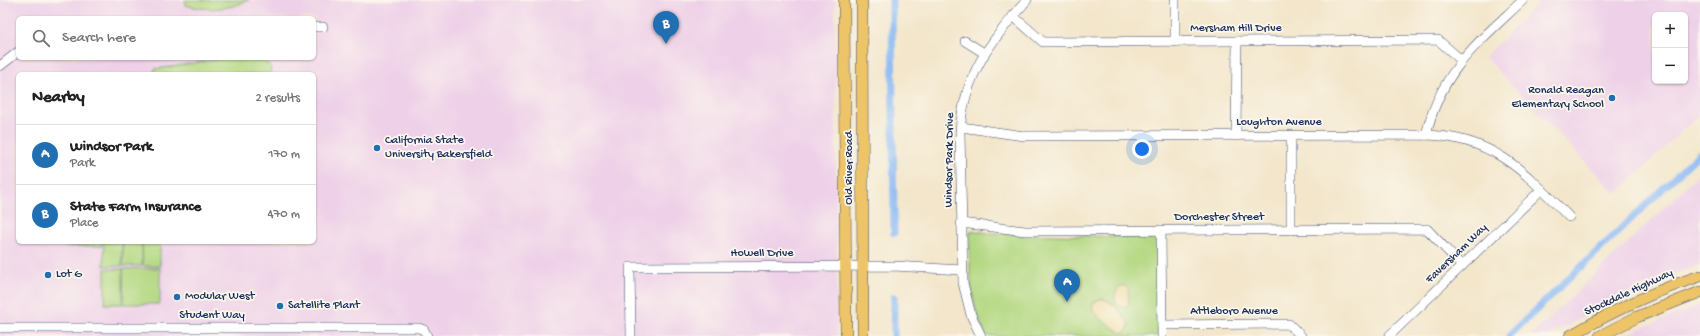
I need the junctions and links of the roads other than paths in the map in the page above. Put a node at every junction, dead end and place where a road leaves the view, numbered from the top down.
1 (844, 0) edge
2 (862, 0) edge
3 (1027, 0) edge
4 (1175, 0) edge
5 (1523, 0) edge
6 (1013, 16) junction
7 (965, 41) dead end
8 (1175, 42) junction
9 (1237, 42) junction
10 (984, 53) junction
11 (16, 54) edge
12 (1461, 60) junction
13 (0, 66) edge
14 (961, 127) junction
15 (1290, 135) junction
16 (1426, 135) junction
17 (1236, 136) junction
18 (1542, 189) junction
19 (1569, 217) dead end
20 (961, 222) junction
21 (1161, 230) junction
22 (1291, 230) junction
23 (845, 265) junction
24 (863, 266) junction
25 (1462, 266) junction
26 (962, 270) junction
27 (1700, 276) edge
28 (1700, 284) edge
29 (1700, 292) edge
30 (1688, 296) junction
31 (1162, 324) junction
32 (0, 328) edge
33 (426, 333) edge
34 (631, 336) edge
35 (846, 336) edge
36 (863, 336) edge
37 (981, 336) edge
38 (1162, 336) edge
39 (1301, 336) edge
40 (1389, 336) edge
41 (1570, 336) edge
42 (1600, 336) edge

1 - 23 main road, Old River Road
2 - 24 main road, Old River Road
3 - 6 street, Windsor Park Drive
4 - 8 street
5 - 12 street
6 - 8 street, Mersham Hill Drive
6 - 10 street, Windsor Park Drive
7 - 10 street
8 - 9 street, Mersham Hill Drive
9 - 12 street, Mersham Hill Drive
9 - 17 street
10 - 14 street, Windsor Park Drive
11 - 13 street
12 - 16 street
14 - 17 street, Loughton Avenue
14 - 20 street, Windsor Park Drive
15 - 16 street, Loughton Avenue
15 - 17 street, Loughton Avenue
15 - 22 street
16 - 18 street, Loughton Avenue
18 - 19 street, Loughton Avenue
18 - 25 street, Faversham Way
20 - 21 street, Dorchester Street
20 - 26 street, Windsor Park Drive
21 - 22 street, Dorchester Street
21 - 31 street
22 - 25 street, Dorchester Street
23 - 24 street, Howell Drive
23 - 34 street, Howell Drive
23 - 35 main road, Old River Road
24 - 26 street, Howell Drive
24 - 36 main road, Old River Road
25 - 40 street, Faversham Way
26 - 37 street, Windsor Park Drive
27 - 41 main road, Stockdale Highway
28 - 30 main road
29 - 30 main road, Stockdale Highway
30 - 42 main road, Stockdale Highway
31 - 38 street
31 - 39 street, Attleboro Avenue
32 - 33 street, Student Way

